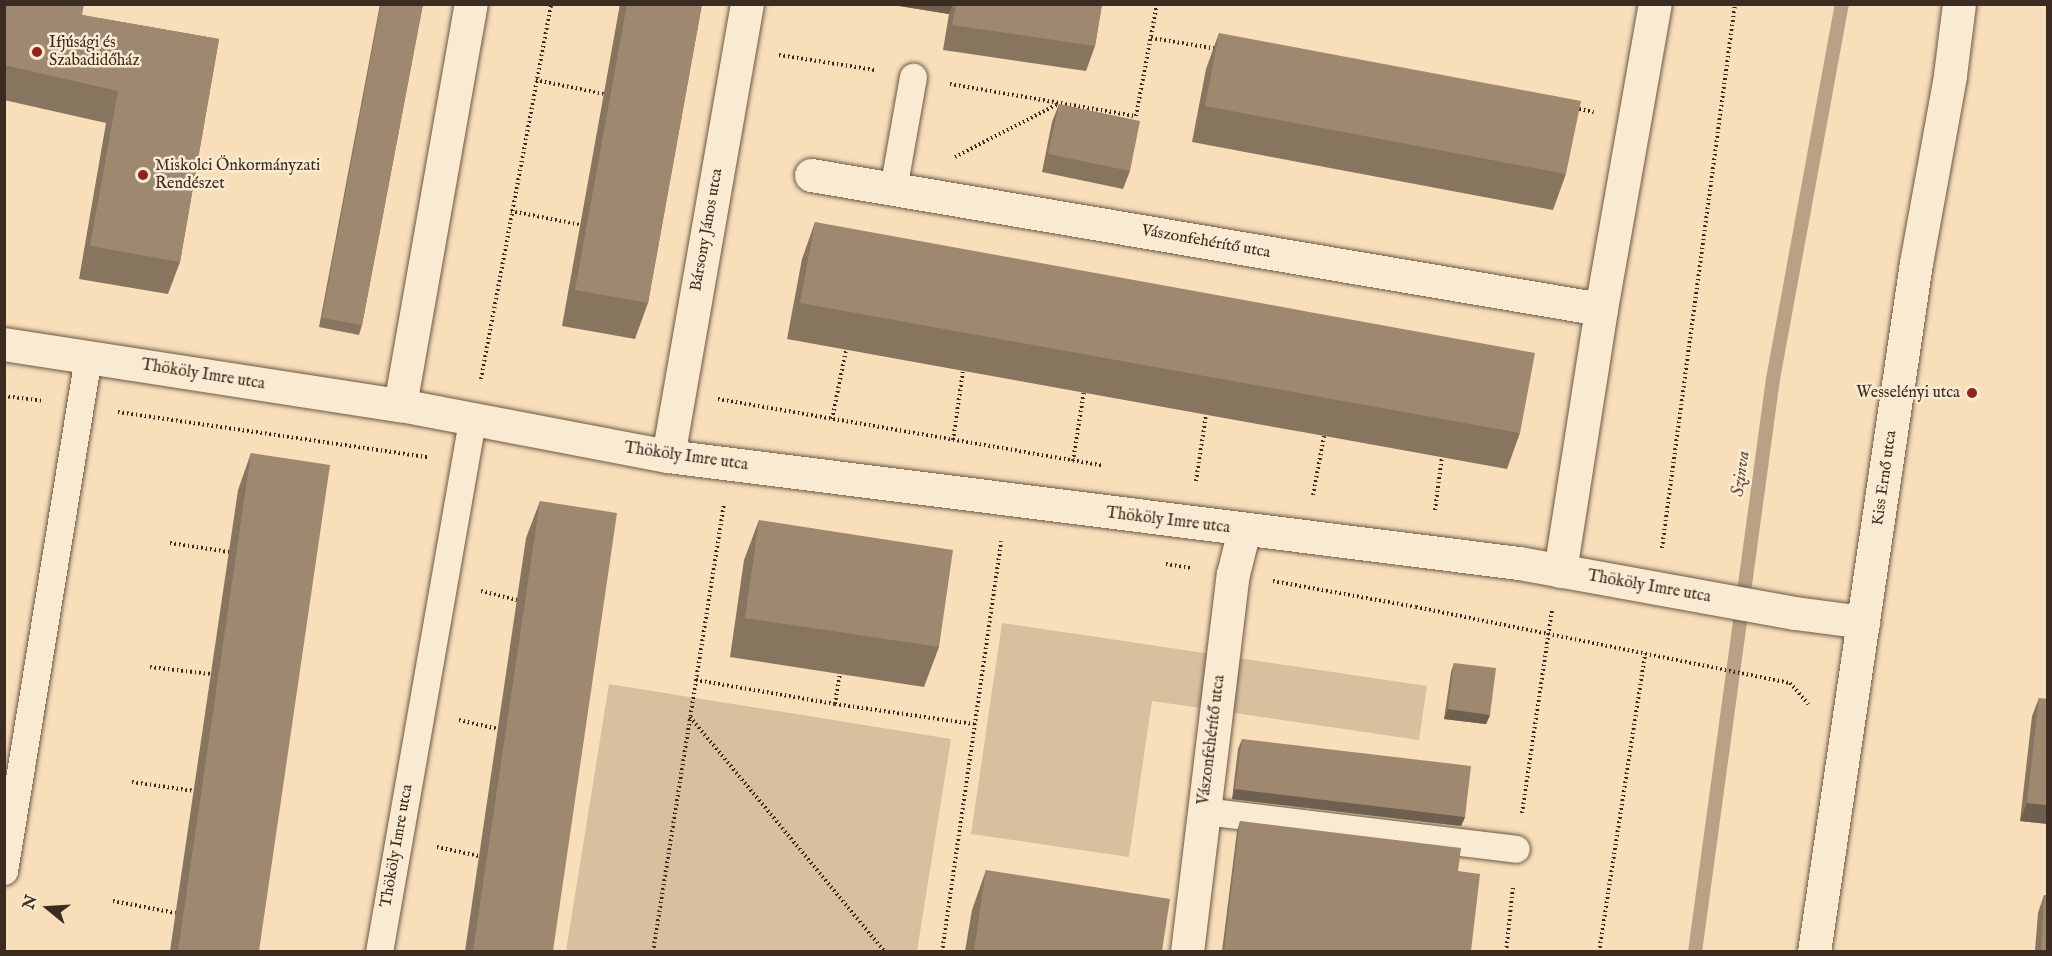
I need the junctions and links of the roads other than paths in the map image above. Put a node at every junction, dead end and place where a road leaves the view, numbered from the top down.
1 (471, 4) edge
2 (747, 4) edge
3 (1655, 4) edge
4 (1959, 4) edge
5 (913, 77) road end
6 (810, 175) dead end
7 (893, 189) junction
8 (1601, 309) junction
9 (4, 344) edge
10 (88, 357) junction
11 (400, 405) junction
12 (472, 420) junction
13 (668, 456) junction
14 (1244, 530) junction
15 (1560, 571) junction
16 (1863, 622) junction
17 (1204, 811) junction
18 (1516, 849) road end
19 (5, 862) edge
20 (379, 951) edge
21 (1186, 951) edge
22 (1814, 951) edge

1 - 11 street
2 - 13 street, Bársony János utca
3 - 8 street
4 - 16 street, Kiss Ernő utca
5 - 7 lane
6 - 7 street, Vászonfehérítő utca
7 - 8 street, Vászonfehérítő utca
8 - 15 street
9 - 10 street, Thököly Imre utca
10 - 11 street, Thököly Imre utca
10 - 19 lane
11 - 12 street, Thököly Imre utca
12 - 13 street, Thököly Imre utca
12 - 20 lane, Thököly Imre utca
13 - 14 street, Thököly Imre utca
14 - 15 street, Thököly Imre utca
14 - 17 street, Vászonfehérítő utca
15 - 16 street, Thököly Imre utca
16 - 22 street, Kiss Ernő utca
17 - 18 lane
17 - 21 street, Vászonfehérítő utca

